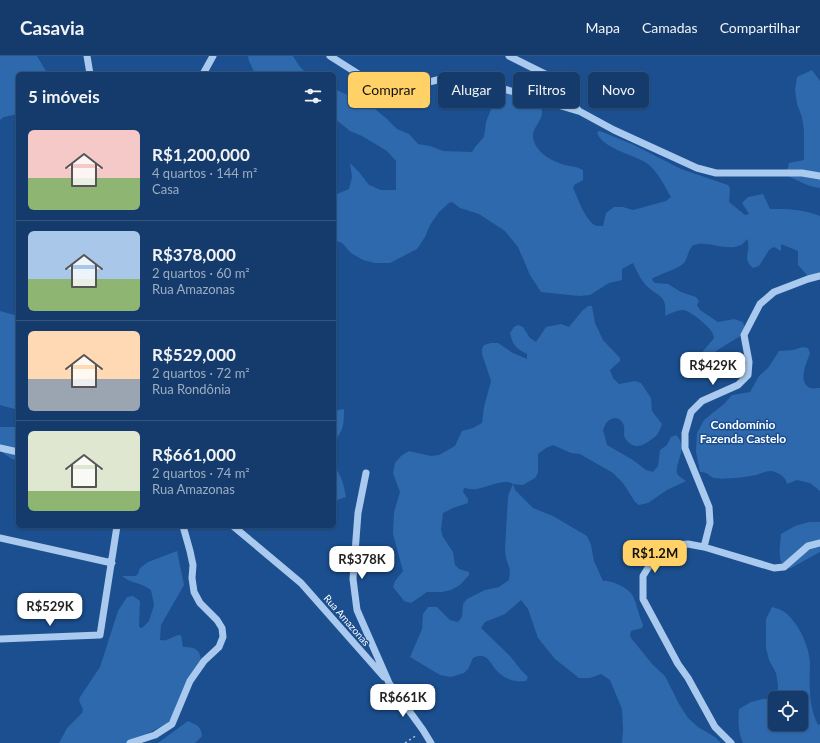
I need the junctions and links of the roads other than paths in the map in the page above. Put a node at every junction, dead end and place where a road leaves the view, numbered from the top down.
1 (87, 56) edge
2 (213, 56) edge
3 (330, 56) edge
4 (509, 56) edge
5 (90, 72) edge
6 (204, 72) edge
7 (579, 111) junction
8 (820, 176) edge
9 (820, 276) edge
10 (0, 448) edge
11 (16, 452) edge
12 (366, 473) dead end
13 (117, 528) edge
14 (184, 528) edge
15 (235, 528) edge
16 (0, 538) edge
17 (820, 543) edge
18 (704, 547) junction
19 (112, 563) junction
20 (0, 639) edge
21 (389, 683) junction
22 (130, 743) edge
23 (431, 743) edge
24 (731, 743) edge

1 - 5 street
2 - 6 street
3 - 7 street
4 - 7 street
7 - 8 street
9 - 18 street
10 - 11 street
12 - 21 street
13 - 19 street
14 - 22 street
15 - 21 street, Rua Amazonas
16 - 19 street
17 - 18 street
18 - 24 street
19 - 20 street
21 - 23 street

